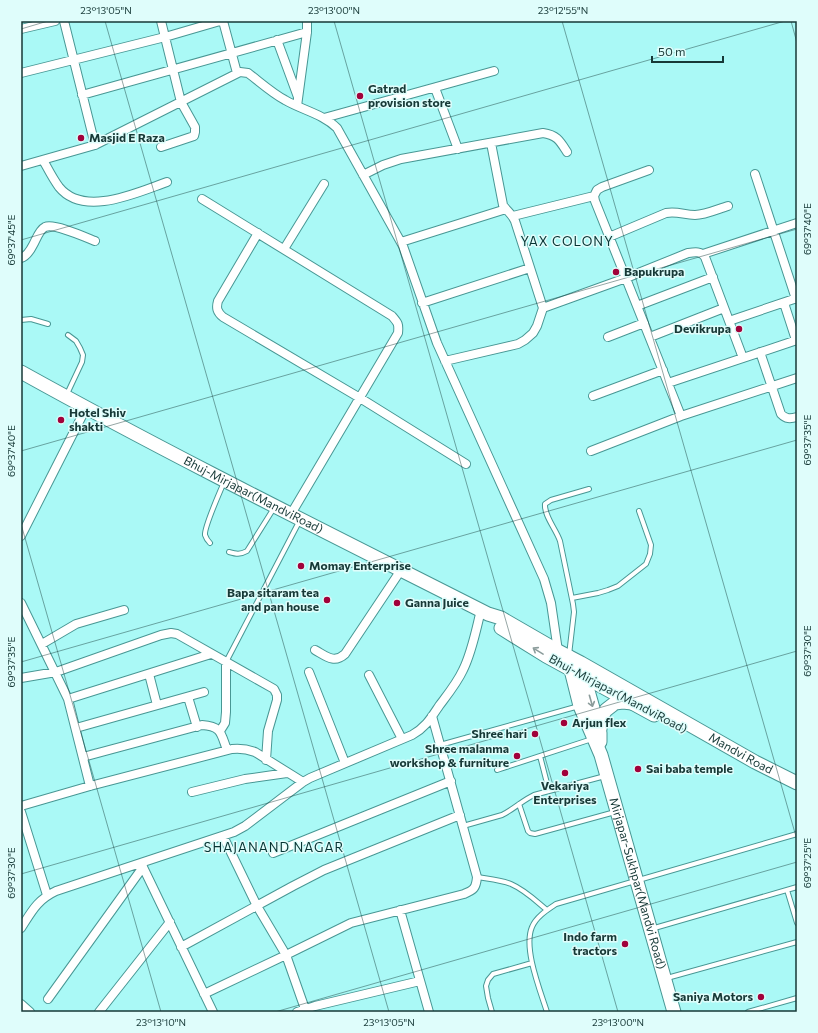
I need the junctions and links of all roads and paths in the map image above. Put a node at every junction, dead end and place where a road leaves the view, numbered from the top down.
1 (55, 21) edge
2 (64, 21) edge
3 (161, 21) edge
4 (221, 21) edge
5 (307, 21) edge
6 (21, 29) edge
7 (308, 32) junction
8 (165, 37) junction
9 (277, 40) junction
10 (231, 53) junction
11 (74, 60) junction
12 (173, 69) junction
13 (494, 72) dead end
14 (21, 73) edge
15 (237, 73) junction
16 (435, 88) junction
17 (82, 95) junction
18 (181, 102) junction
19 (297, 102) junction
20 (324, 118) junction
21 (491, 143) junction
22 (95, 145) junction
23 (161, 147) dead end
24 (458, 149) junction
25 (567, 152) dead end
26 (43, 160) junction
27 (21, 166) edge
28 (648, 170) dead end
29 (755, 174) dead end
30 (363, 175) junction
31 (167, 182) dead end
32 (324, 184) dead end
33 (594, 196) junction
34 (202, 199) dead end
35 (728, 206) dead end
36 (506, 209) junction
37 (513, 216) junction
38 (797, 223) edge
39 (774, 231) junction
40 (258, 233) junction
41 (609, 237) junction
42 (95, 241) dead end
43 (401, 242) junction
44 (284, 249) junction
45 (703, 254) junction
46 (21, 258) edge
47 (530, 268) junction
48 (713, 277) junction
49 (626, 278) junction
50 (796, 299) edge
51 (422, 303) junction
52 (784, 303) junction
53 (638, 306) junction
54 (543, 308) junction
55 (724, 308) junction
56 (21, 320) edge
57 (729, 321) junction
58 (644, 323) junction
59 (48, 324) dead end
60 (68, 335) dead end
61 (608, 337) dead end
62 (650, 337) junction
63 (797, 340) edge
64 (760, 352) junction
65 (743, 358) junction
66 (445, 361) junction
67 (663, 370) junction
68 (21, 372) edge
69 (797, 378) edge
70 (668, 383) junction
71 (771, 386) junction
72 (593, 396) dead end
73 (66, 397) junction
74 (360, 398) junction
75 (86, 408) junction
76 (681, 416) junction
77 (797, 417) edge
78 (591, 451) dead end
79 (466, 464) dead end
80 (225, 480) junction
81 (589, 489) dead end
82 (275, 506) junction
83 (639, 511) dead end
84 (296, 517) junction
85 (21, 536) edge
86 (210, 543) dead end
87 (229, 552) dead end
88 (401, 570) junction
89 (572, 598) junction
90 (22, 607) edge
91 (124, 610) dead end
92 (485, 612) junction
93 (42, 644) junction
94 (315, 650) dead end
95 (212, 654) junction
96 (570, 660) junction
97 (226, 662) junction
98 (56, 672) junction
99 (309, 672) dead end
100 (149, 674) junction
101 (369, 675) dead end
102 (584, 677) junction
103 (21, 678) edge
104 (204, 692) dead end
105 (188, 697) junction
106 (68, 699) junction
107 (633, 704) junction
108 (157, 705) junction
109 (580, 706) junction
110 (432, 716) junction
111 (197, 727) junction
112 (76, 728) junction
113 (220, 731) junction
114 (597, 736) junction
115 (402, 739) junction
116 (440, 745) junction
117 (228, 750) junction
118 (540, 756) junction
119 (83, 757) junction
120 (266, 760) junction
121 (755, 762) junction
122 (345, 763) junction
123 (497, 770) dead end
124 (287, 773) junction
125 (607, 776) junction
126 (303, 782) junction
127 (451, 782) junction
128 (797, 783) edge
129 (90, 786) junction
130 (549, 791) junction
131 (192, 792) dead end
132 (519, 804) junction
133 (21, 806) edge
134 (617, 811) junction
135 (21, 812) edge
136 (460, 815) junction
137 (463, 826) junction
138 (797, 834) edge
139 (224, 836) junction
140 (274, 853) dead end
141 (142, 865) junction
142 (477, 877) junction
143 (636, 880) junction
144 (797, 887) edge
145 (787, 890) junction
146 (47, 895) junction
147 (257, 906) junction
148 (400, 910) junction
149 (547, 910) junction
150 (170, 922) junction
151 (797, 923) edge
152 (21, 928) edge
153 (651, 929) junction
154 (797, 942) edge
155 (181, 946) junction
156 (286, 955) junction
157 (532, 963) junction
158 (665, 979) junction
159 (420, 981) junction
160 (204, 994) junction
161 (797, 998) edge
162 (48, 999) dead end
163 (21, 1004) edge
164 (306, 1008) junction
165 (670, 1011) edge
166 (30, 1012) edge
167 (98, 1012) edge
168 (213, 1012) edge
169 (296, 1012) edge
170 (429, 1012) edge
171 (492, 1012) edge
172 (547, 1012) edge
173 (748, 1012) edge

1 - 6 street
2 - 11 street
3 - 8 street
4 - 8 street
4 - 10 street
5 - 7 street
7 - 9 street
7 - 19 street
8 - 11 street
8 - 12 street
9 - 10 street
9 - 19 street
10 - 12 street
10 - 15 street
11 - 14 street
11 - 17 street
12 - 17 street
12 - 18 street
13 - 16 street
15 - 18 street
15 - 19 street
16 - 20 street
16 - 24 street
17 - 22 street
18 - 22 street
18 - 23 street
19 - 20 street
20 - 30 street
21 - 24 street
21 - 25 street
21 - 36 street
22 - 26 street
24 - 30 street
26 - 27 street
26 - 31 street
28 - 33 street
29 - 39 street
30 - 43 street
32 - 44 street
33 - 37 street
33 - 41 street
34 - 40 street
35 - 41 street
36 - 37 street
36 - 43 street
37 - 47 street
38 - 39 street
39 - 45 street
39 - 50 street
40 - 44 street
40 - 74 street
41 - 49 street
42 - 46 street
43 - 51 street
44 - 74 street
45 - 48 street
45 - 49 street
47 - 51 street
47 - 54 street
48 - 53 street
48 - 55 street
49 - 53 street
49 - 54 street
50 - 52 street
51 - 66 street
52 - 57 street
52 - 63 street
53 - 58 street
54 - 66 street
55 - 57 street
55 - 62 street
56 - 59 lane
57 - 65 street
58 - 61 street
58 - 62 street
60 - 73 lane
62 - 67 street
63 - 64 street
64 - 65 street
64 - 71 street
65 - 70 street
66 - 96 street
67 - 70 street
67 - 72 street
68 - 73 main road, Bhuj-Mirjapar(MandviRoad)
69 - 71 street
70 - 76 street
71 - 76 street
71 - 77 street
73 - 75 main road, Bhuj-Mirjapar(MandviRoad)
74 - 79 street
74 - 84 street
75 - 80 main road, Bhuj-Mirjapar(MandviRoad)
75 - 85 street
76 - 78 street
80 - 82 main road, Bhuj-Mirjapar(MandviRoad)
80 - 86 lane
81 - 89 lane
82 - 84 main road, Bhuj-Mirjapar(MandviRoad)
82 - 87 lane
83 - 89 lane
84 - 88 main road, Bhuj-Mirjapar(MandviRoad)
84 - 97 lane
88 - 92 main road, Bhuj-Mirjapar(MandviRoad)
88 - 94 street
89 - 96 lane
90 - 93 street
91 - 93 street
92 - 96 main road, Bhuj-Mirjapar(MandviRoad)
96 -> 92 main road, Bhuj-Mirjapar(MandviRoad)
92 - 110 street
93 - 98 street
95 - 97 street
95 - 98 street
95 - 100 street
96 - 102 main road, Mirjapar-Sukhpar(Mandvi Road)
96 - 109 main road, Mirjapar-Sukhpar(Mandvi Road)
96 - 121 main road, Mandvi Road
97 - 113 street
97 - 120 street
98 - 103 street
98 - 106 street
99 - 122 street
100 - 106 street
100 - 108 street
101 - 115 street
102 - 107 main road, Bhuj-Mirjapar(MandviRoad)
102 -> 114 main road, Mirjapar-Sukhpar(Mandvi Road)
104 - 105 street
105 - 108 street
105 - 111 street
106 - 112 street
107 - 114 main road
107 - 121 main road, Bhuj-Mirjapar(MandviRoad)
108 - 112 street
109 - 114 main road, Mirjapar-Sukhpar(Mandvi Road)
109 - 116 lane
110 - 115 street
110 - 116 street
111 - 113 street
111 - 119 street
112 - 119 street
113 - 117 street
114 - 118 lane
114 - 125 main road, Mirjapar-Sukhpar(Mandvi Road)
115 - 122 street
116 - 127 street
117 - 120 street
117 - 129 street
118 - 123 lane
118 - 130 lane
119 - 129 street
120 - 124 street
121 - 128 main road, Mandvi Road
122 - 126 street
124 - 126 street
124 - 131 street
125 - 130 lane
125 - 134 main road, Mirjapar-Sukhpar(Mandvi Road)
126 - 139 street
127 - 136 street
127 - 140 street
129 - 133 street
130 - 132 lane
132 - 134 lane
132 - 137 lane
134 - 143 main road, Mirjapar-Sukhpar(Mandvi Road)
135 - 146 street
136 - 137 street
136 - 147 street
137 - 142 street
138 - 143 lane
139 - 141 street
139 - 147 street
141 - 146 street
141 - 150 street
141 - 162 street
142 - 148 street
142 - 149 lane
143 - 149 lane
143 - 153 main road, Mirjapar-Sukhpar(Mandvi Road)
144 - 145 lane
145 - 151 lane
145 - 153 lane
146 - 152 street
147 - 155 street
147 - 156 street
148 - 156 street
148 - 159 street
149 - 157 lane
150 - 155 street
150 - 167 street
153 - 158 main road, Mirjapar-Sukhpar(Mandvi Road)
154 - 158 lane
155 - 160 street
156 - 160 street
156 - 164 street
157 - 171 lane
157 - 172 lane
158 - 165 main road, Mirjapar-Sukhpar(Mandvi Road)
159 - 164 street
159 - 170 street
160 - 168 street
161 - 173 lane
163 - 166 street
164 - 169 street

